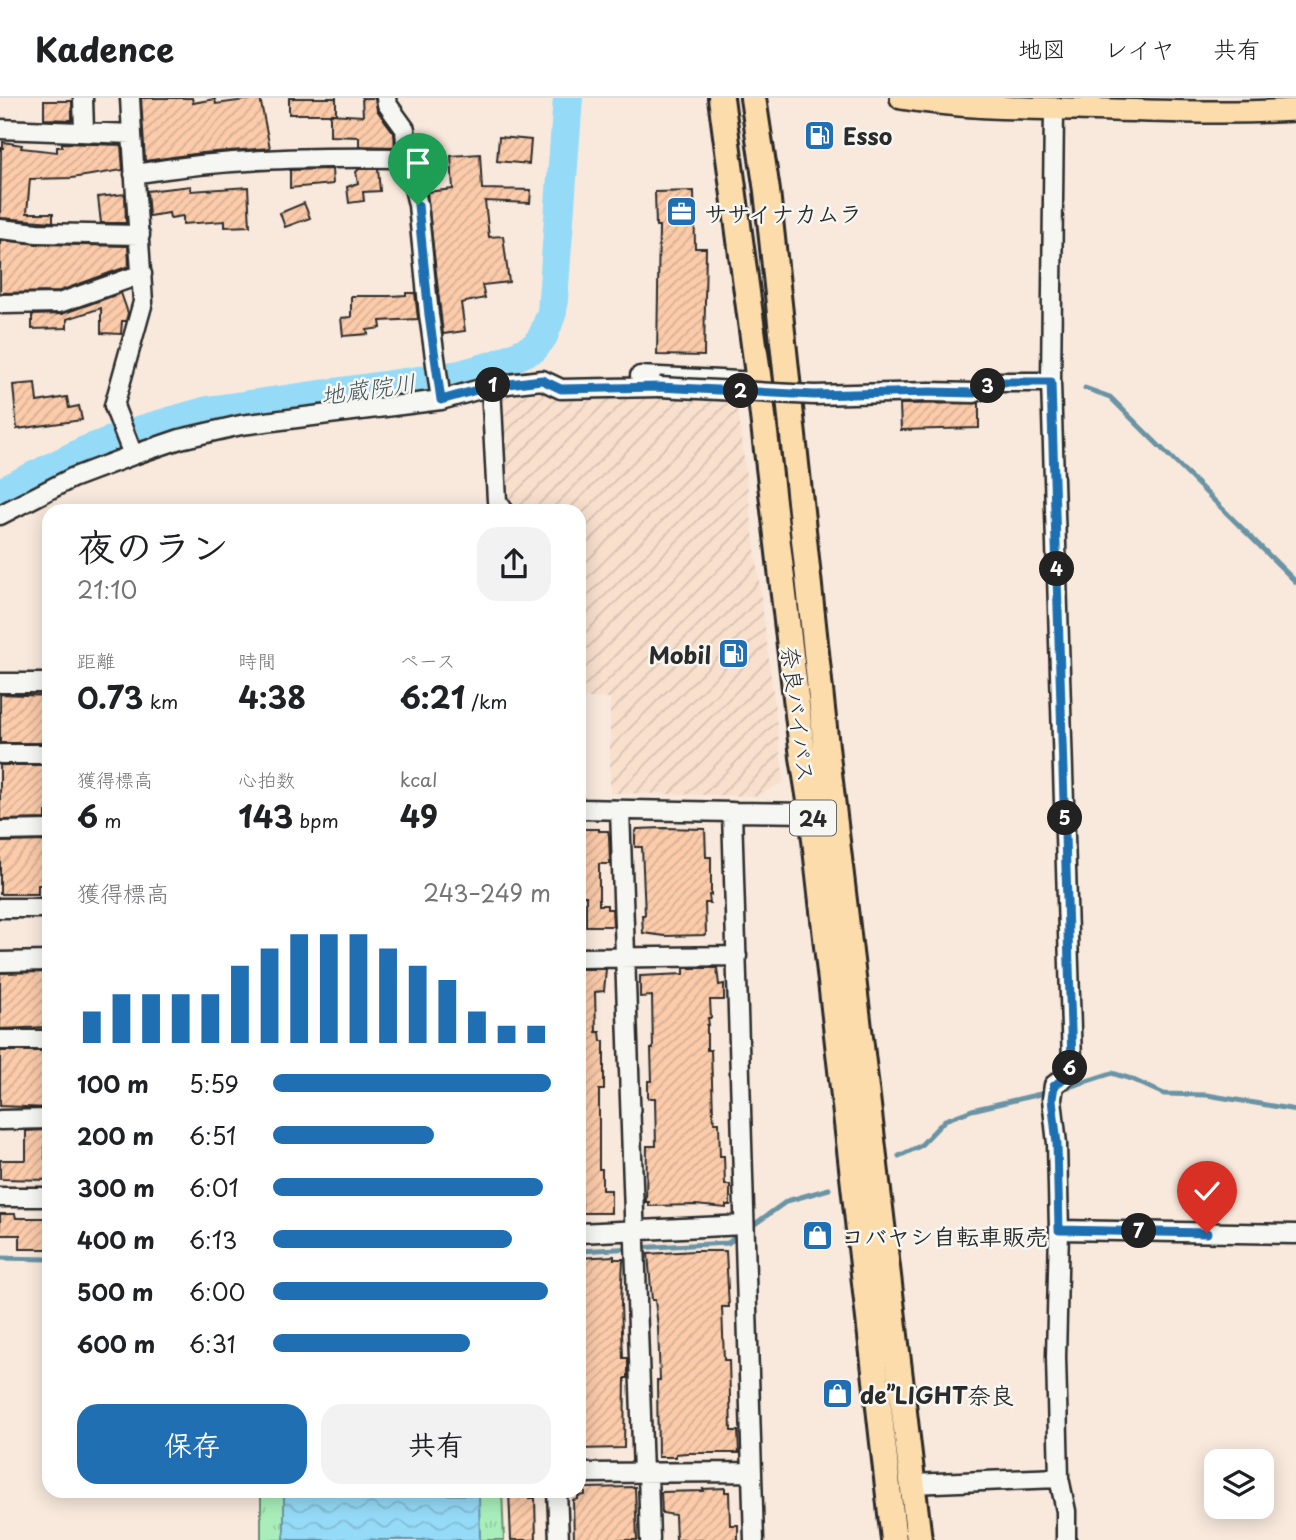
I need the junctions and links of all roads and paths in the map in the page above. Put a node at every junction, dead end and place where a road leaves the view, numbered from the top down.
1 (83, 98) edge
2 (130, 98) edge
3 (386, 98) edge
4 (721, 98) edge
5 (752, 98) edge
6 (901, 98) edge
7 (1054, 108) junction
8 (1296, 110) edge
9 (0, 129) edge
10 (84, 131) junction
11 (132, 134) junction
12 (407, 158) junction
13 (134, 174) junction
14 (0, 229) edge
15 (140, 235) junction
16 (142, 274) junction
17 (3, 304) dead end
18 (542, 380) junction
19 (759, 382) junction
20 (1051, 382) junction
21 (491, 386) junction
22 (440, 396) junction
23 (132, 453) junction
24 (499, 504) edge
25 (0, 515) edge
26 (0, 683) edge
27 (42, 683) edge
28 (0, 754) edge
29 (42, 754) edge
30 (586, 809) edge
31 (620, 810) junction
32 (732, 812) junction
33 (812, 813) junction
34 (42, 830) edge
35 (0, 831) edge
36 (0, 908) edge
37 (42, 908) edge
38 (737, 956) junction
39 (625, 957) junction
40 (586, 958) edge
41 (42, 961) edge
42 (0, 962) edge
43 (42, 1040) edge
44 (0, 1041) edge
45 (42, 1119) edge
46 (0, 1120) edge
47 (0, 1197) edge
48 (42, 1197) edge
49 (744, 1225) junction
50 (1059, 1230) junction
51 (635, 1231) junction
52 (586, 1233) edge
53 (1296, 1234) edge
54 (752, 1472) junction
55 (586, 1473) edge
56 (646, 1473) junction
57 (1059, 1478) junction
58 (912, 1484) junction
59 (557, 1498) edge
60 (559, 1540) edge
61 (650, 1540) edge
62 (754, 1540) edge
63 (894, 1540) edge
64 (919, 1540) edge
65 (1066, 1540) edge

1 - 10 street
2 - 11 street
3 - 12 street
4 - 19 highway, 奈良バイパス / 24
5 - 58 highway, 奈良バイパス / 24
6 - 7 main road
7 - 8 main road
7 - 20 street
9 - 10 street
10 - 11 street
11 - 13 street
12 - 13 street
12 - 22 street
13 - 15 street
14 - 15 street
15 - 16 street
16 - 17 street
16 - 23 street
18 - 19 street
18 - 20 street, bridge
18 - 21 street
19 - 33 highway, 奈良バイパス / 24
20 - 50 street
21 - 22 street
21 - 24 street
22 - 23 street
23 - 25 street
26 - 27 street
28 - 29 street
30 - 31 street
31 - 32 street
31 - 39 street
32 - 33 street
32 - 38 street
33 - 63 highway, 奈良バイパス / 24
34 - 35 street
36 - 37 street
38 - 39 street
38 - 49 street
39 - 40 street
39 - 51 street
41 - 42 street
43 - 44 street
45 - 46 street
47 - 48 street
49 - 51 street
49 - 54 street
50 - 53 street
50 - 57 street
51 - 52 street
51 - 56 street
54 - 56 street
54 - 62 street
55 - 56 street
56 - 61 street
57 - 58 street
57 - 65 street
58 - 64 highway, 奈良バイパス / 24
59 - 60 street

